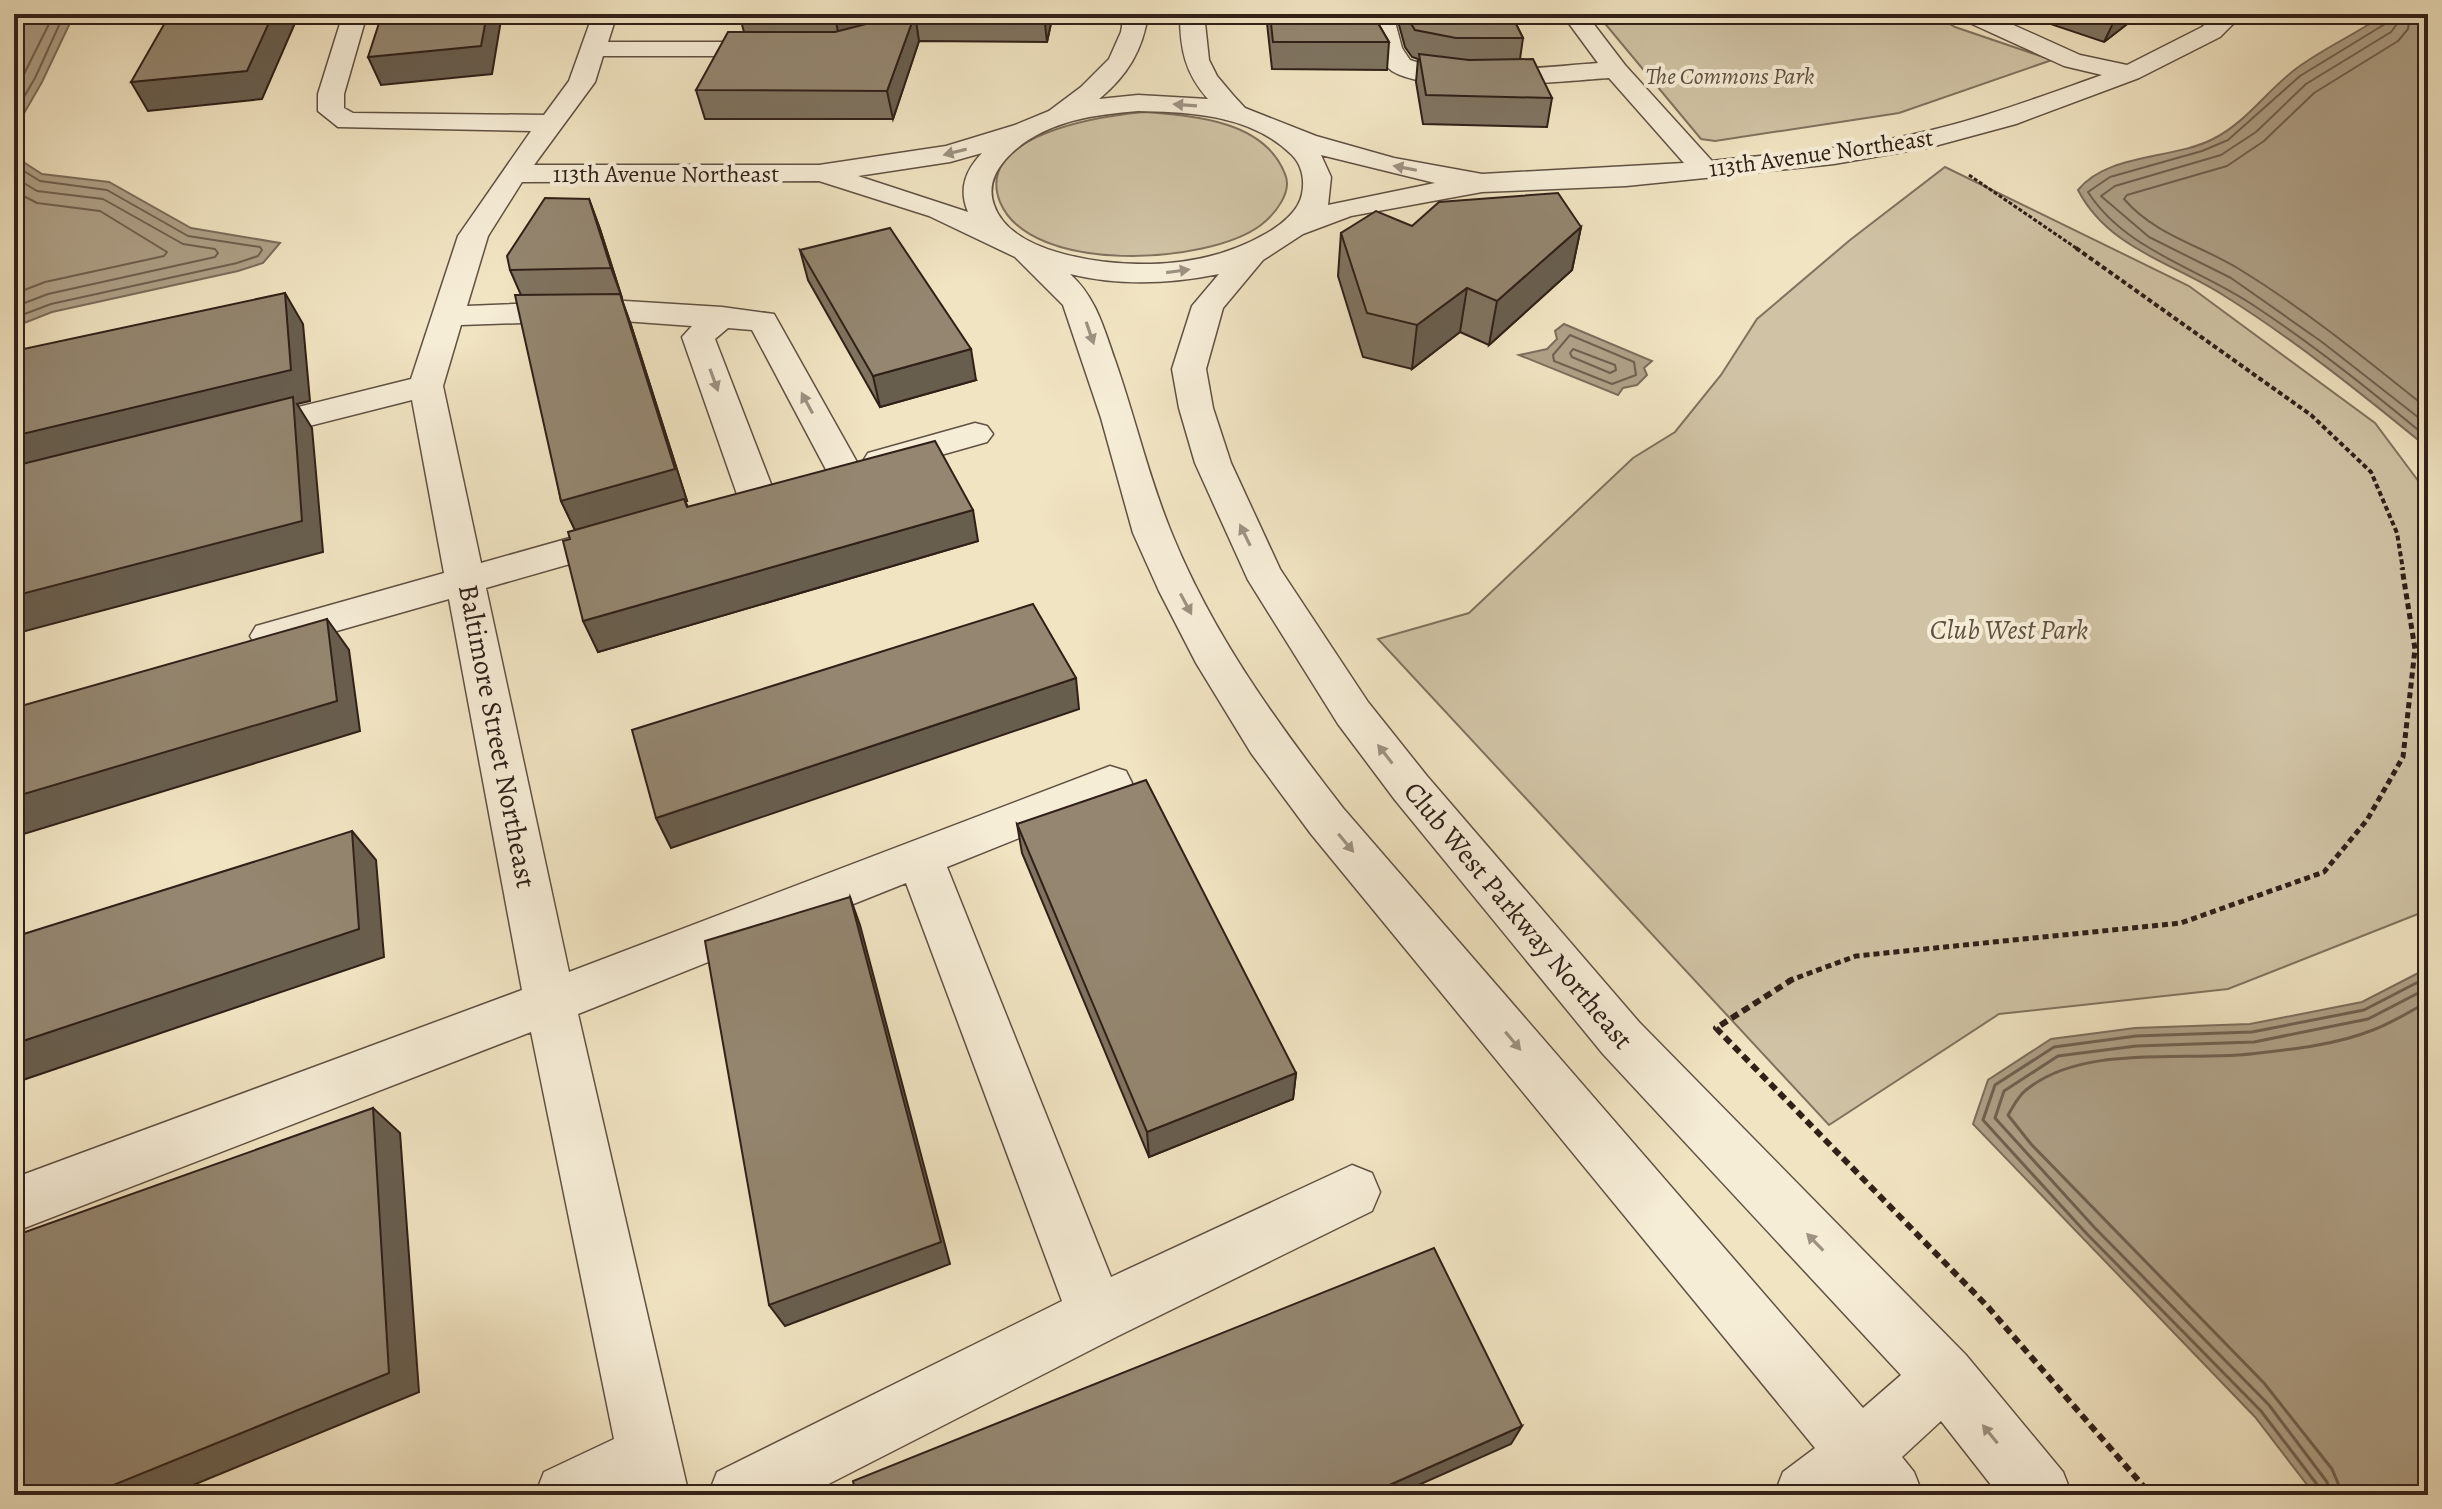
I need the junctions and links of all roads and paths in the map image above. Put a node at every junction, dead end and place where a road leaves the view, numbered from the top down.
1 (355, 14) edge
2 (1136, 14) edge
3 (1192, 14) edge
4 (1381, 14) edge
5 (1574, 14) edge
6 (1969, 14) edge
7 (2231, 14) edge
8 (600, 32) edge
9 (810, 49) edge
10 (1616, 70) junction
11 (2130, 73) junction
12 (1236, 114) junction
13 (553, 123) junction
14 (1037, 125) junction
15 (1286, 136) junction
16 (1957, 167) dead end
17 (1705, 170) junction
18 (819, 173) junction
19 (513, 174) junction
20 (1482, 183) junction
21 (1297, 227) junction
22 (1014, 244) junction
23 (1252, 254) junction
24 (448, 316) junction
25 (722, 317) junction
26 (426, 386) junction
27 (975, 434) dead end
28 (212, 440) edge
29 (786, 488) junction
30 (657, 526) edge
31 (467, 579) junction
32 (241, 644) edge
33 (1110, 783) dead end
34 (920, 858) junction
35 (550, 1002) junction
36 (1352, 1192) dead end
37 (14, 1205) edge
38 (1097, 1315) junction
39 (1944, 1377) junction
40 (1876, 1474) edge
41 (652, 1476) edge
42 (567, 1495) edge
43 (740, 1495) edge
44 (1806, 1495) edge
45 (2040, 1495) edge
46 (2151, 1495) edge

1 - 13 street
2 - 14 street
3 - 12 street
4 - 10 street
5 - 10 street
6 - 11 street
7 - 11 street, 113th Avenue Northeast
8 - 9 street
8 - 13 street, Baltimore Street Northeast
10 - 17 street
11 - 17 street, 113th Avenue Northeast
12 -> 14 street
12 - 15 street, 113th Avenue Northeast
13 - 19 street, Baltimore Street Northeast
14 -> 18 street, 113th Avenue Northeast
14 - 22 street
20 -> 15 street, 113th Avenue Northeast
15 - 21 street
16 - 46 path
17 - 20 street, 113th Avenue Northeast
18 - 19 street, 113th Avenue Northeast
18 - 22 street, 113th Avenue Northeast
19 - 24 street, Baltimore Street Northeast
20 - 21 street, 113th Avenue Northeast
21 - 23 street, 113th Avenue Northeast
22 -> 23 street
22 -> 40 street
39 -> 23 street, Club West Parkway Northeast
24 - 25 street
24 - 26 street, Baltimore Street Northeast
25 -> 29 street
29 -> 25 street
26 - 28 street
26 - 31 street, Baltimore Street Northeast
27 - 29 street
30 - 31 street
31 - 32 street
31 - 35 street, Baltimore Street Northeast
33 - 34 street
34 - 35 street
34 - 38 street
35 - 37 street
35 - 41 street, Baltimore Street Northeast
36 - 38 street
38 - 43 street
39 - 40 street
45 -> 39 street, Club West Parkway Northeast
40 - 44 street
41 - 42 street

